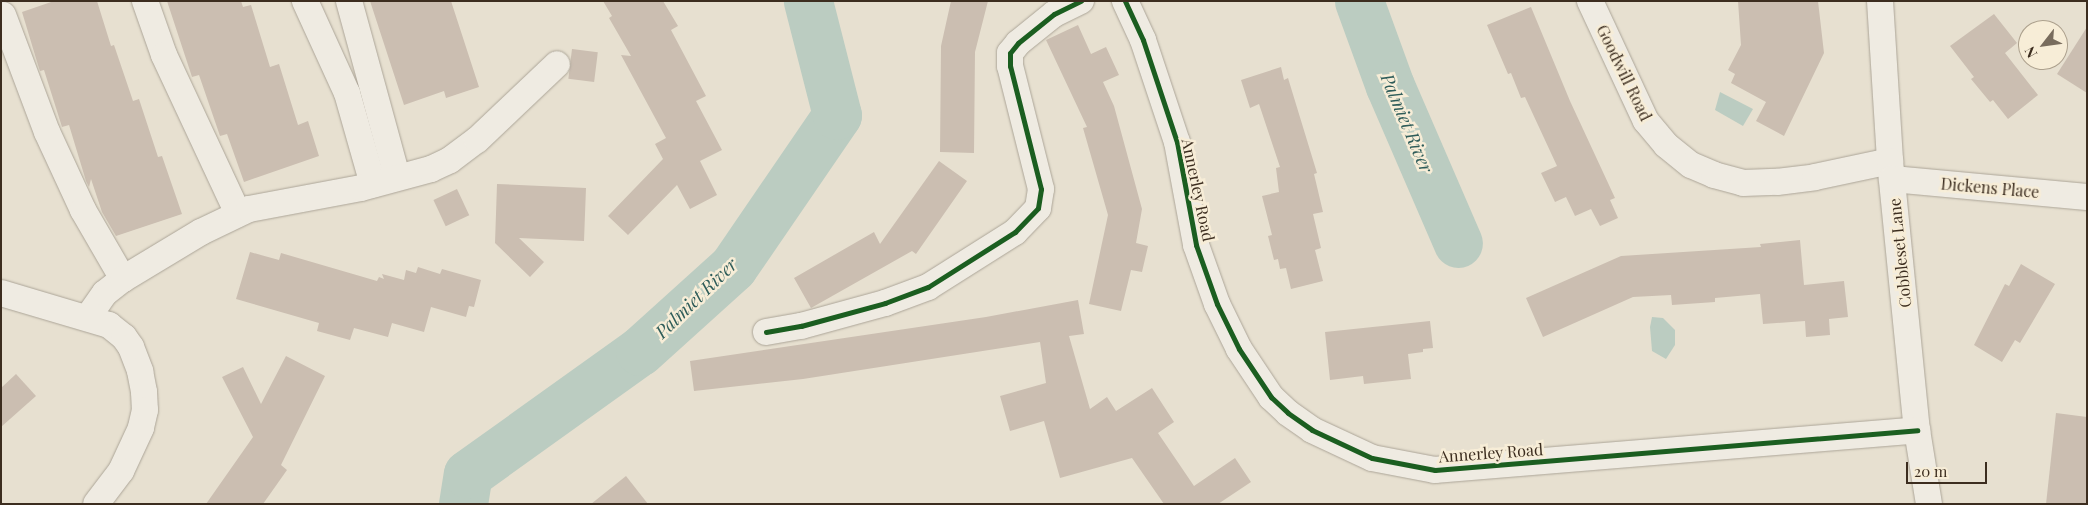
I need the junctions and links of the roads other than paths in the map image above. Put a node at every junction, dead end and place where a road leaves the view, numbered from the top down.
1 (145, 1) edge
2 (305, 1) edge
3 (349, 1) edge
4 (1081, 1) edge
5 (1125, 1) edge
6 (1590, 1) edge
7 (1880, 1) edge
8 (3, 15) dead end
9 (557, 64) dead end
10 (1891, 170) junction
11 (385, 181) junction
12 (2087, 197) edge
13 (238, 214) junction
14 (123, 279) junction
15 (1, 293) edge
16 (88, 317) junction
17 (766, 332) dead end
18 (1917, 430) junction
19 (96, 504) edge
20 (1929, 504) edge

1 - 13 street
2 - 11 street
3 - 11 street
4 - 17 street
5 - 18 street, Annerley Road
6 - 10 street, Goodwill Road
7 - 10 street, Cobbleset Lane
8 - 14 street
9 - 11 street
10 - 12 street, Dickens Place
10 - 18 street, Cobbleset Lane
11 - 13 street
13 - 14 street
14 - 16 street
15 - 16 street
16 - 19 street
18 - 20 street, Cobbleset Lane

